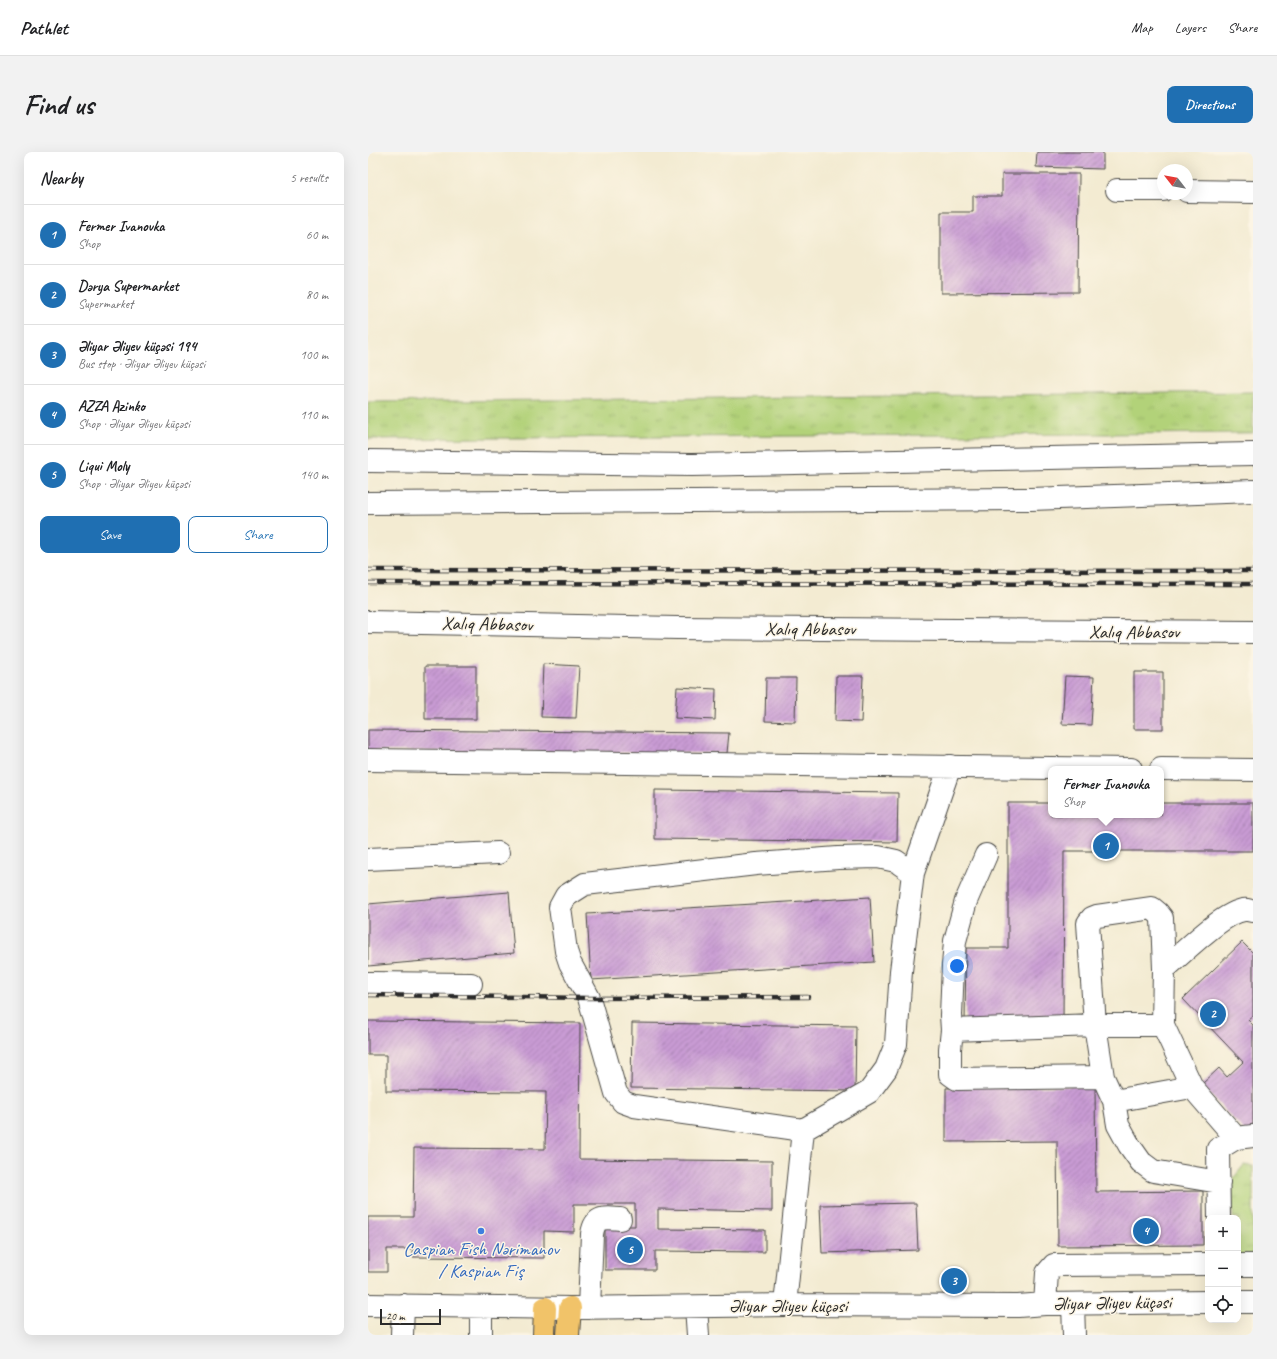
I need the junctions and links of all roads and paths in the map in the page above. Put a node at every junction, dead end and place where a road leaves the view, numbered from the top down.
1 (1117, 190) dead end
2 (1157, 190) edge
3 (1193, 191) edge
4 (1253, 192) edge
5 (1253, 454) edge
6 (368, 461) edge
7 (1253, 491) edge
8 (368, 503) edge
9 (368, 622) edge
10 (1253, 632) edge
11 (368, 760) edge
12 (950, 766) junction
13 (1048, 768) edge
14 (1164, 769) edge
15 (1253, 770) edge
16 (498, 853) dead end
17 (986, 855) dead end
18 (368, 859) edge
19 (912, 873) junction
20 (1253, 911) edge
21 (1164, 970) junction
22 (368, 983) edge
23 (471, 984) dead end
24 (1095, 1025) junction
25 (1163, 1025) junction
26 (952, 1030) junction
27 (1104, 1077) junction
28 (1192, 1087) junction
29 (1114, 1101) junction
30 (803, 1130) junction
31 (1236, 1141) edge
32 (1218, 1182) junction
33 (1219, 1215) edge
34 (620, 1219) dead end
35 (1205, 1264) edge
36 (1241, 1265) edge
37 (1253, 1266) edge
38 (1205, 1302) edge
39 (1241, 1302) edge
40 (1253, 1302) edge
41 (1045, 1304) junction
42 (1073, 1304) junction
43 (368, 1305) edge
44 (403, 1305) junction
45 (785, 1305) junction
46 (480, 1307) junction
47 (696, 1307) junction
48 (545, 1308) junction
49 (580, 1308) junction
50 (402, 1335) edge
51 (481, 1335) edge
52 (544, 1335) edge
53 (568, 1335) edge
54 (698, 1335) edge
55 (1074, 1335) edge

1 - 2 street
3 - 4 street
5 - 6 street
7 - 8 street
9 - 10 street, Xalıq Abbasov
11 - 12 street
12 - 13 street
12 - 19 street
14 - 15 street
16 - 18 street
17 - 26 street
19 - 30 street
19 - 30 street
20 - 21 street
21 - 24 street
21 - 25 street
22 - 23 street
24 - 25 street
24 - 26 street
24 - 27 street
25 - 28 street
26 - 27 street
27 - 29 street
28 - 29 street
28 - 31 street
29 - 32 street
30 - 45 street
31 - 32 street
32 - 33 street
34 - 49 street
35 - 41 street
36 - 37 street
38 - 42 street, Əliyar Əliyev küçəsi
39 - 40 street
41 - 42 street, Əliyar Əliyev küçəsi
41 - 45 street, Əliyar Əliyev küçəsi
42 - 55 street
43 - 44 street, Əliyar Əliyev küçəsi
44 - 46 street, Əliyar Əliyev küçəsi
44 - 50 street
45 - 47 street, Əliyar Əliyev küçəsi
46 - 48 street, Əliyar Əliyev küçəsi
46 - 51 street
47 - 49 street, Əliyar Əliyev küçəsi
47 - 54 street
48 - 49 street, Əliyar Əliyev küçəsi
48 - 52 main road
49 - 53 main road

